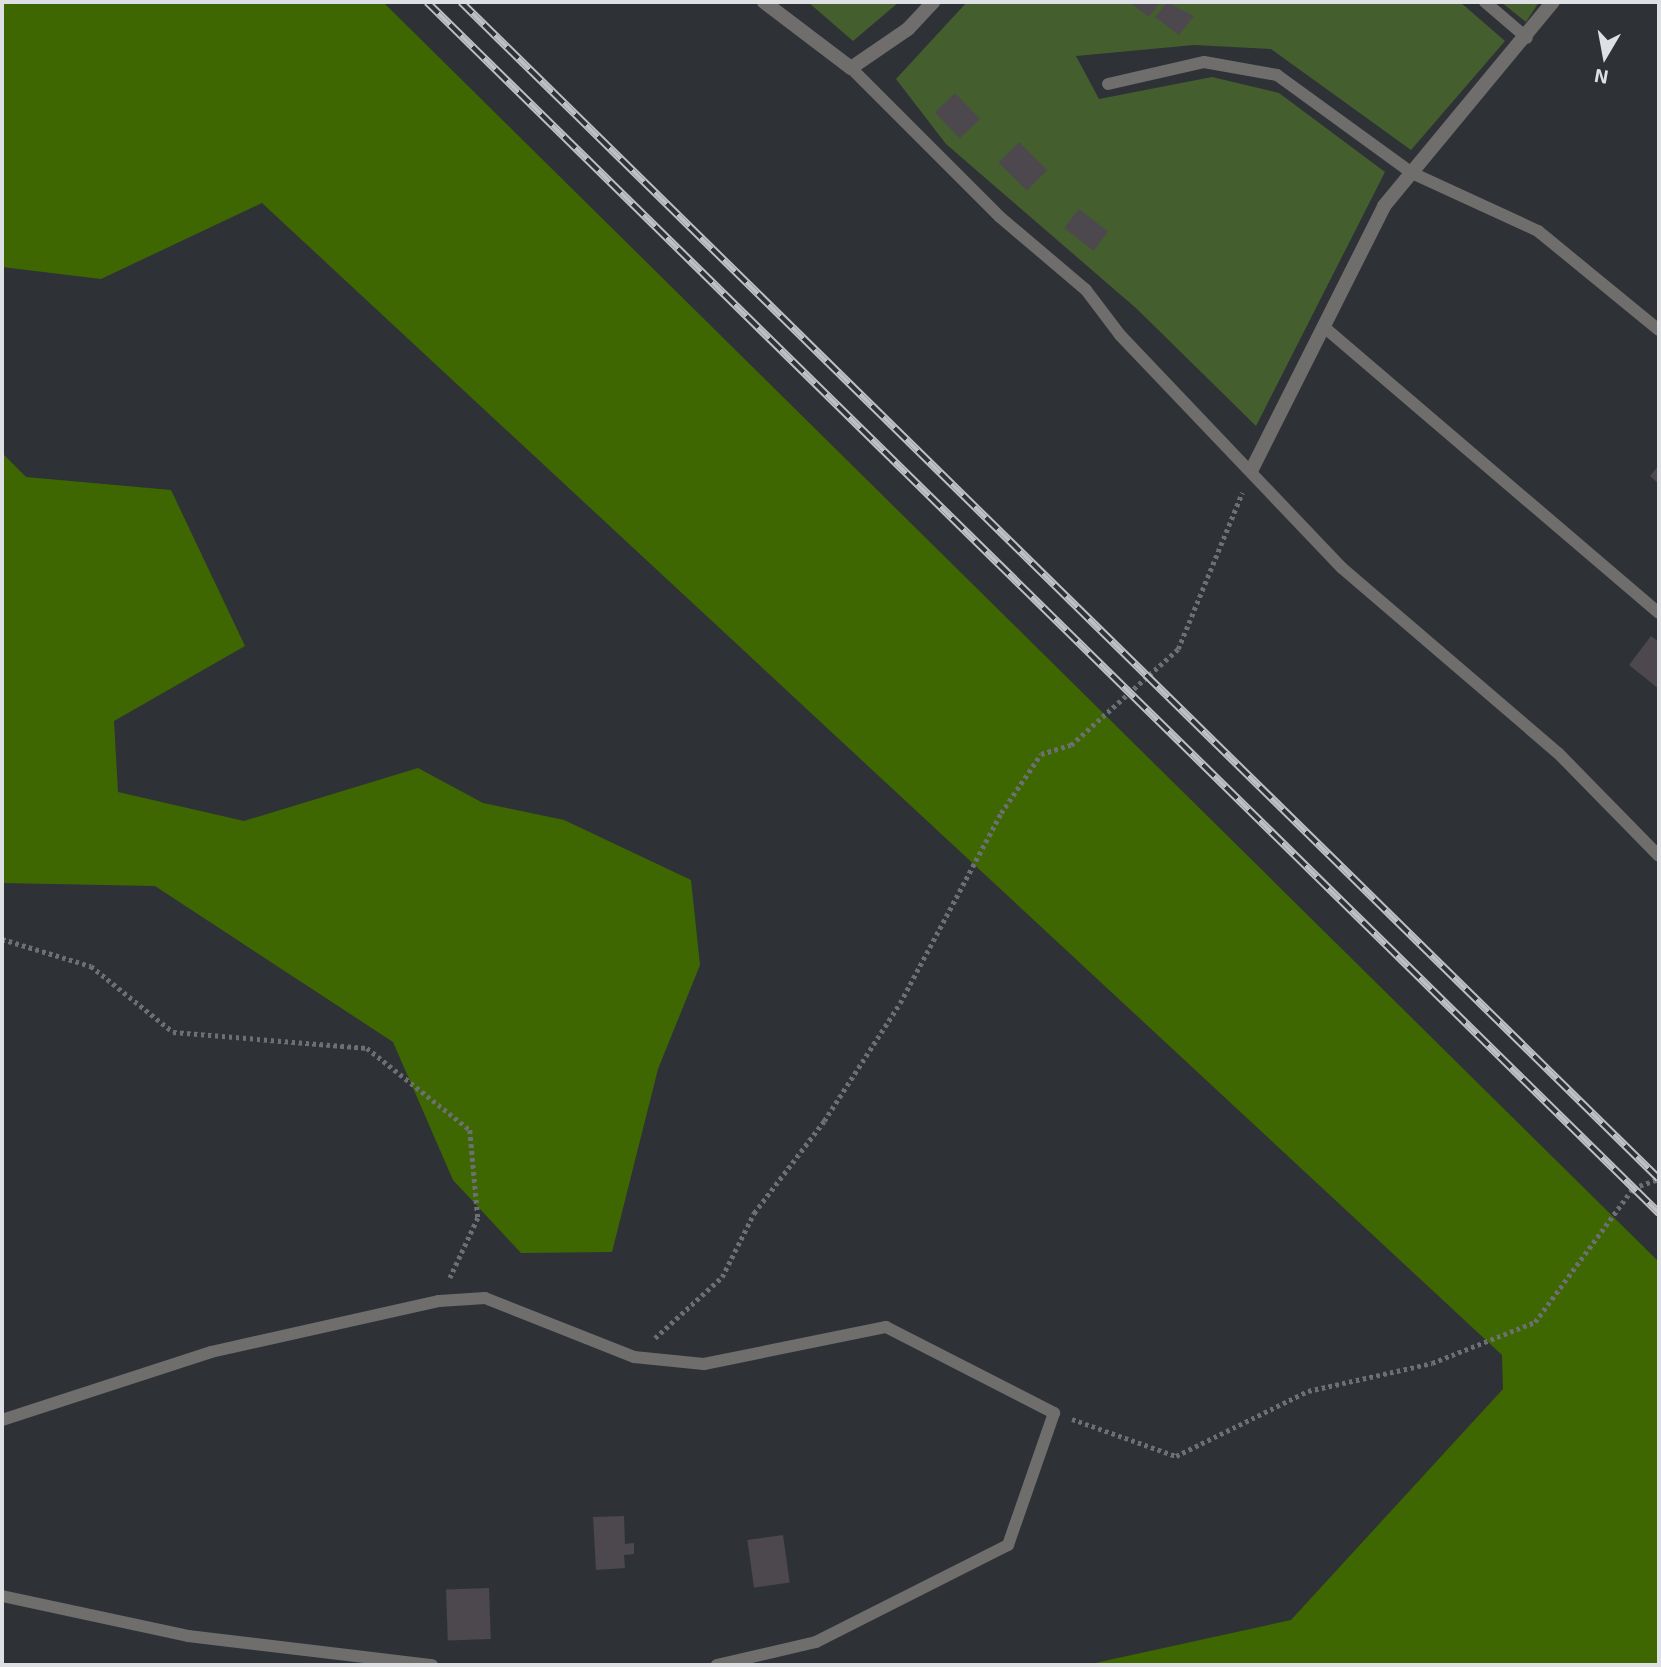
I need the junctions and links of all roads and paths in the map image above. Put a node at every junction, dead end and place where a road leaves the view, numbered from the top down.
1 (764, 2) edge
2 (933, 2) edge
3 (1485, 2) edge
4 (1553, 2) edge
5 (1527, 38) junction
6 (851, 68) junction
7 (1108, 83) dead end
8 (1412, 173) junction
9 (1324, 327) junction
10 (1659, 330) edge
11 (1252, 470) junction
12 (1659, 613) edge
13 (1659, 856) edge
14 (2, 939) edge
15 (1659, 1180) edge
16 (439, 1301) junction
17 (634, 1357) junction
18 (1054, 1413) junction
19 (2, 1420) edge
20 (2, 1595) edge
21 (432, 1665) edge
22 (717, 1665) edge

1 - 6 street
2 - 6 street
3 - 5 lane
4 - 5 street
5 - 8 street
6 - 11 lane
7 - 8 lane
8 - 9 street
8 - 10 lane
9 - 11 street
9 - 12 lane
11 - 13 lane
11 - 17 path
14 - 16 path
15 - 18 path
16 - 17 lane
16 - 19 lane
17 - 18 lane
18 - 22 lane
20 - 21 lane

